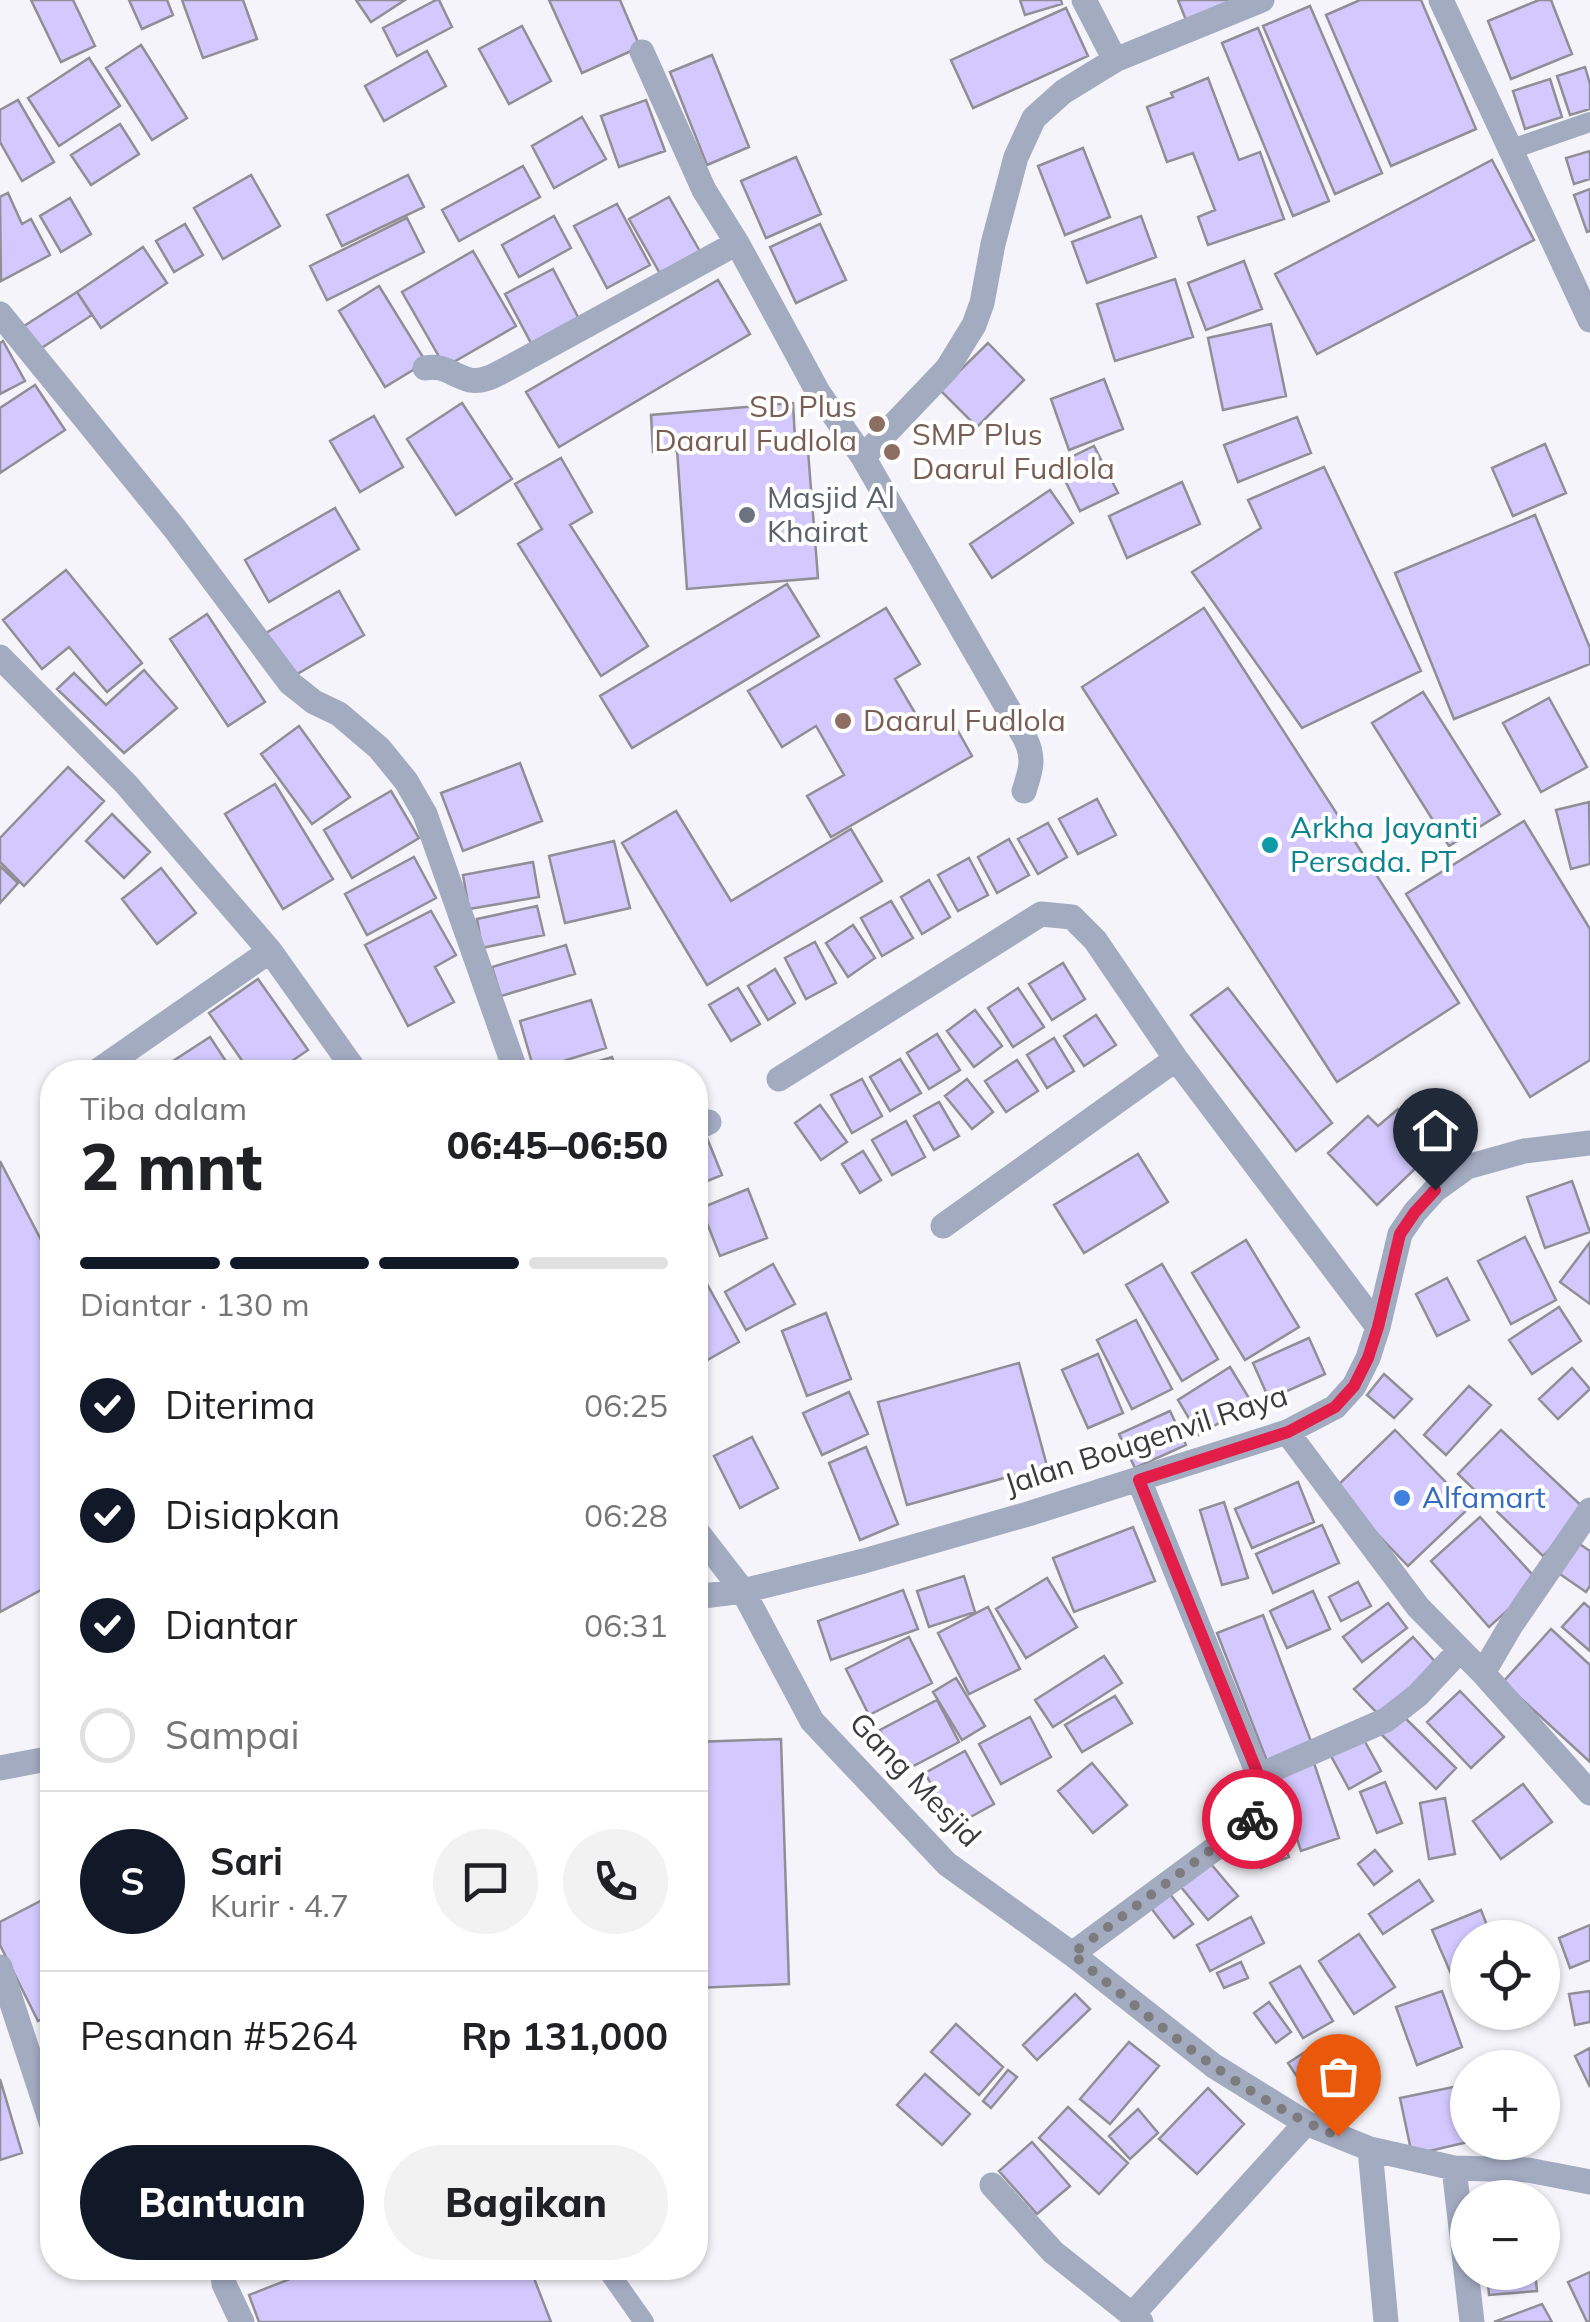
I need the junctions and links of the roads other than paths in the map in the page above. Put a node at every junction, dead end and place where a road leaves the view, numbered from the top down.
1 (1084, 0) edge
2 (1262, 0) edge
3 (1441, 0) edge
4 (642, 52) dead end
5 (1115, 60) junction
6 (1590, 122) edge
7 (1509, 150) junction
8 (737, 243) junction
9 (0, 314) edge
10 (1590, 320) edge
11 (425, 368) dead end
12 (863, 458) junction
13 (0, 657) edge
14 (1024, 791) dead end
15 (270, 952) junction
16 (1176, 1059) junction
17 (113, 1060) edge
18 (347, 1060) edge
19 (512, 1060) edge
20 (778, 1079) dead end
21 (1590, 1143) edge
22 (943, 1226) dead end
23 (1378, 1327) junction
24 (1288, 1432) junction
25 (1139, 1480) junction
26 (1590, 1510) edge
27 (708, 1546) edge
28 (743, 1591) junction
29 (708, 1595) edge
30 (1460, 1650) junction
31 (1483, 1673) junction
32 (40, 1759) edge
33 (2, 1764) edge
34 (1258, 1776) junction
35 (1590, 1793) edge
36 (1072, 1954) junction
37 (0, 1967) edge
38 (40, 2089) edge
39 (1306, 2123) junction
40 (1370, 2149) junction
41 (1454, 2168) junction
42 (1590, 2182) edge
43 (992, 2185) dead end
44 (224, 2280) edge
45 (614, 2280) edge
46 (1137, 2319) edge
47 (242, 2322) edge
48 (644, 2322) edge
49 (1386, 2322) edge
50 (1472, 2322) edge

1 - 5 street
2 - 5 street
3 - 7 street
4 - 8 street
5 - 12 street
6 - 7 lane
7 - 10 street
8 - 11 street
8 - 12 street
9 - 19 street
12 - 14 street
13 - 15 street
15 - 17 street
15 - 18 street
16 - 20 street
16 - 22 street
16 - 23 street
21 - 23 street, Jalan Bougenvil Raya
23 - 24 street, Jalan Bougenvil Raya
24 - 25 street, Jalan Bougenvil Raya
24 - 30 street
25 - 28 street, Jalan Bougenvil Raya
25 - 34 street
26 - 31 street
27 - 28 street, Gang Mesjid
28 - 29 street, Jalan Bougenvil Raya
28 - 36 street, Gang Mesjid
30 - 31 street
30 - 34 street
31 - 35 street
32 - 33 street
34 - 36 street
36 - 39 street, Gang Mesjid
37 - 38 street
39 - 40 street, Gang Mesjid
39 - 46 street
40 - 41 street, Gang Mesjid
40 - 49 street
41 - 42 street, Gang Mesjid
41 - 50 street
43 - 46 street
44 - 47 street
45 - 48 lane

